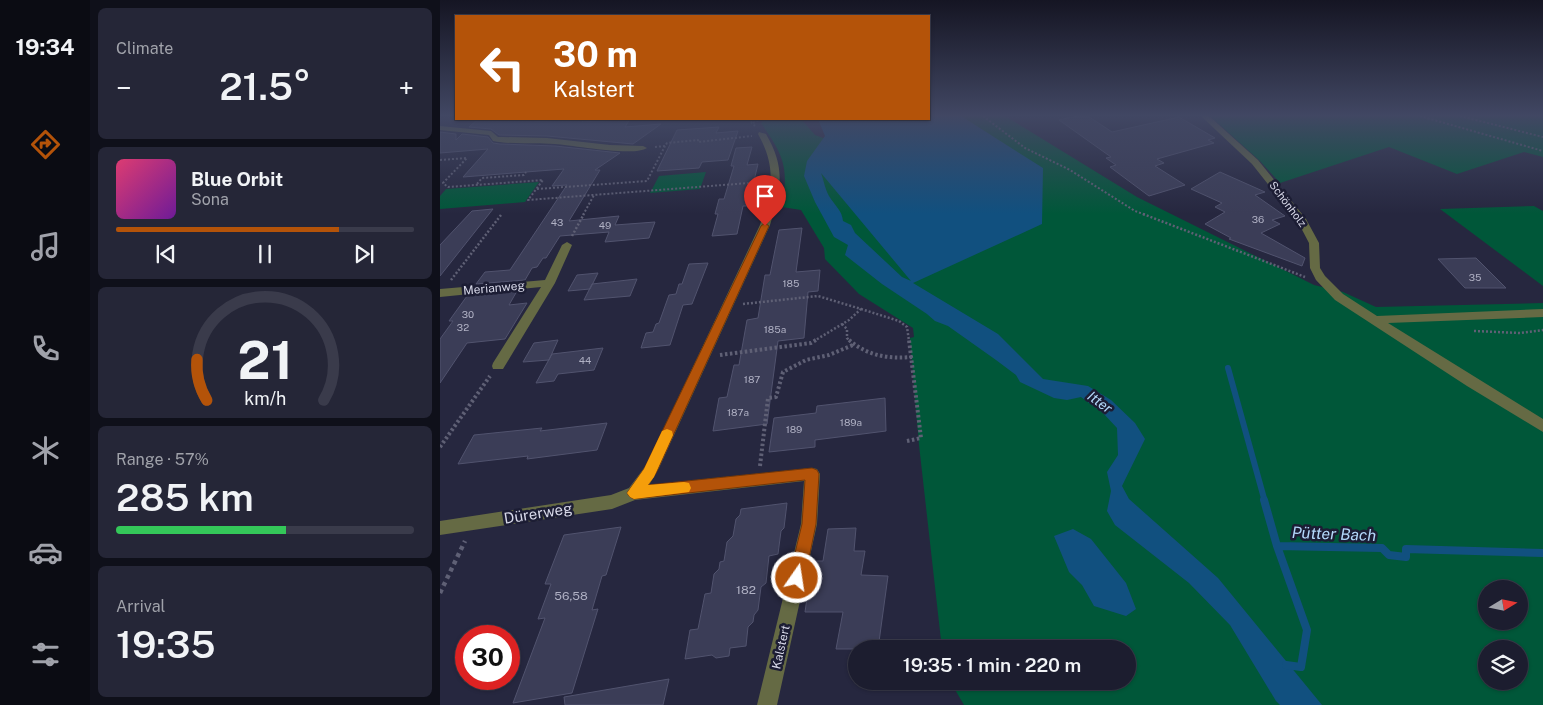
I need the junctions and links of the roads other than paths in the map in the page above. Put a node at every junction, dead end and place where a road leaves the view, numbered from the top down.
1 (613, 149) edge
2 (634, 149) edge
3 (770, 149) edge
4 (1240, 149) edge
5 (567, 245) road end
6 (549, 283) junction
7 (443, 290) edge
8 (1543, 313) edge
9 (1373, 320) junction
10 (498, 366) dead end
11 (1543, 426) edge
12 (634, 493) junction
13 (440, 528) edge
14 (767, 705) edge

1 - 2 street
3 - 12 street
4 - 9 street, Schönholz
5 - 6 street, Merianweg
6 - 7 street, Merianweg
6 - 10 street, Merianweg
8 - 9 street
9 - 11 street, Schönholz
12 - 13 street, Dürerweg
12 - 14 street, Kalstert

